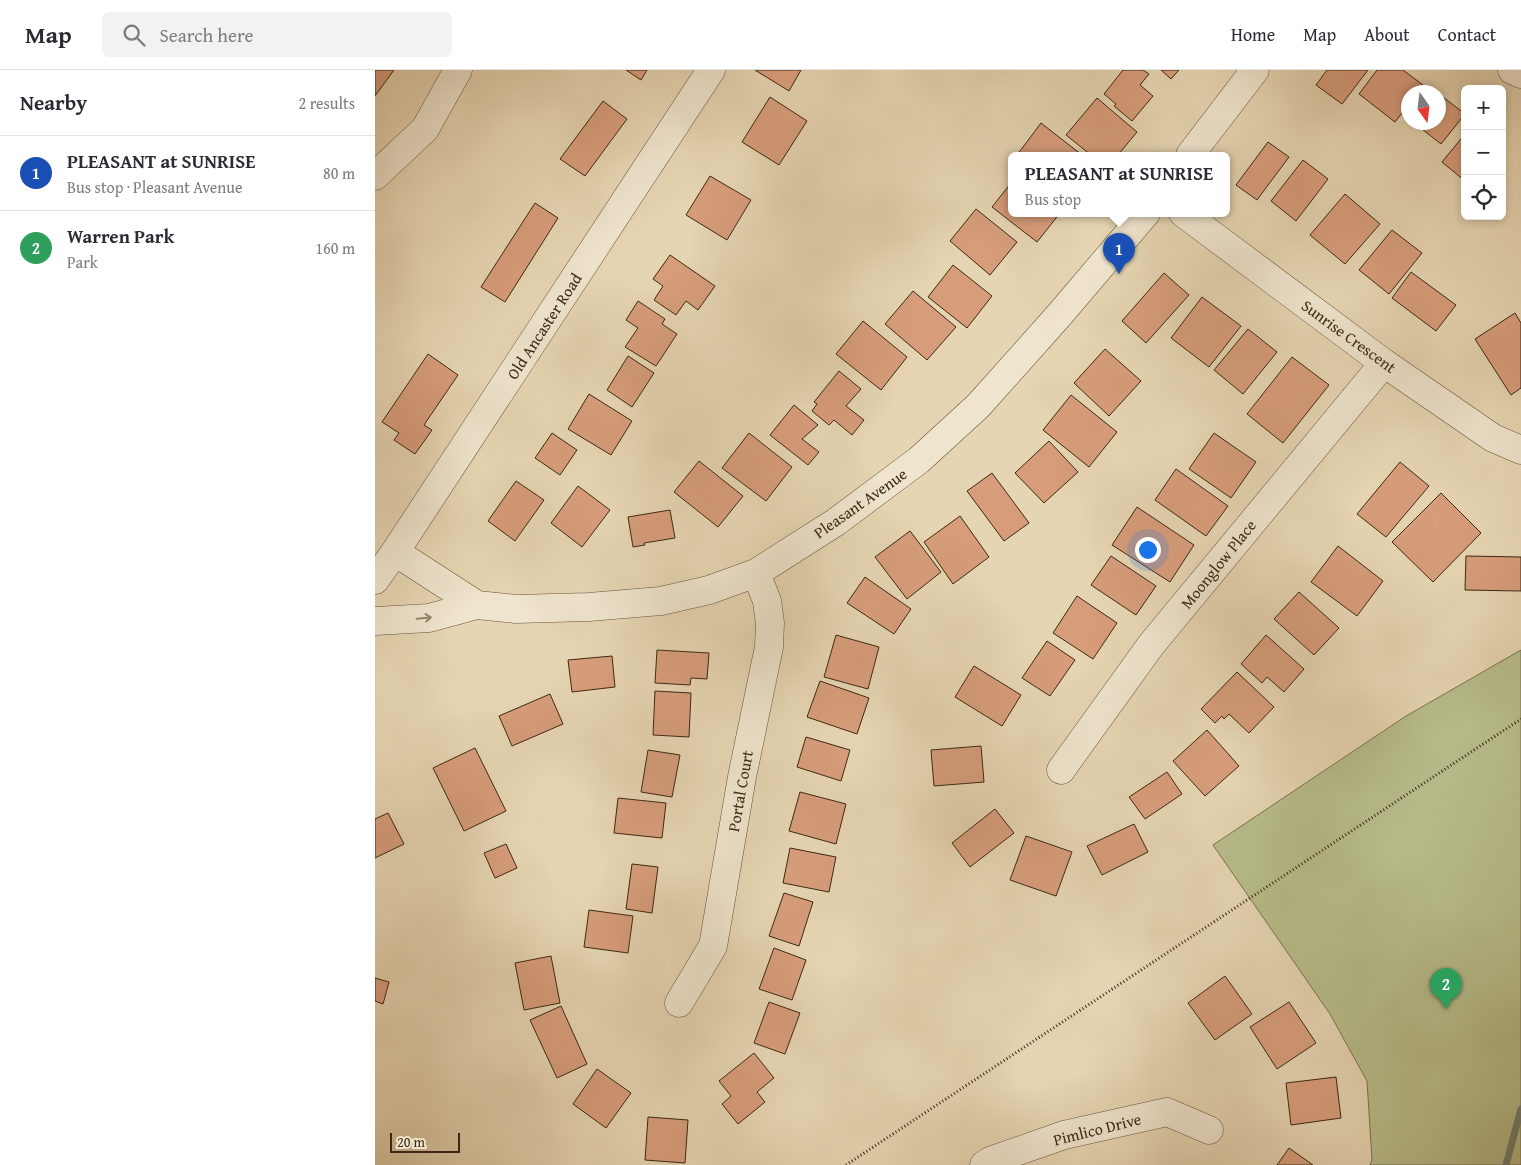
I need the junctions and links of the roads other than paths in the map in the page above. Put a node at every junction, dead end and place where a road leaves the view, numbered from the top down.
1 (458, 70) edge
2 (711, 70) edge
3 (1255, 70) edge
4 (1512, 70) edge
5 (1521, 74) edge
6 (1193, 152) edge
7 (375, 176) edge
8 (1143, 217) edge
9 (1188, 217) edge
10 (1384, 362) junction
11 (1521, 450) edge
12 (395, 552) junction
13 (756, 572) junction
14 (375, 580) edge
15 (477, 605) junction
16 (375, 621) edge
17 (1061, 770) dead end
18 (679, 1003) dead end
19 (1209, 1130) dead end
20 (984, 1165) edge

1 - 7 street
2 - 12 street, Old Ancaster Road
3 - 6 street
4 - 5 street
8 - 13 street, Pleasant Avenue
9 - 10 street, Sunrise Crescent
10 - 11 street, Sunrise Crescent
10 - 17 street, Moonglow Place
12 - 14 street, Old Ancaster Road
12 - 15 street, Pleasant Avenue
13 - 15 street, Pleasant Avenue
13 - 18 street, Portal Court
16 -> 15 street, Pleasant Avenue
19 - 20 street, Pimlico Drive

